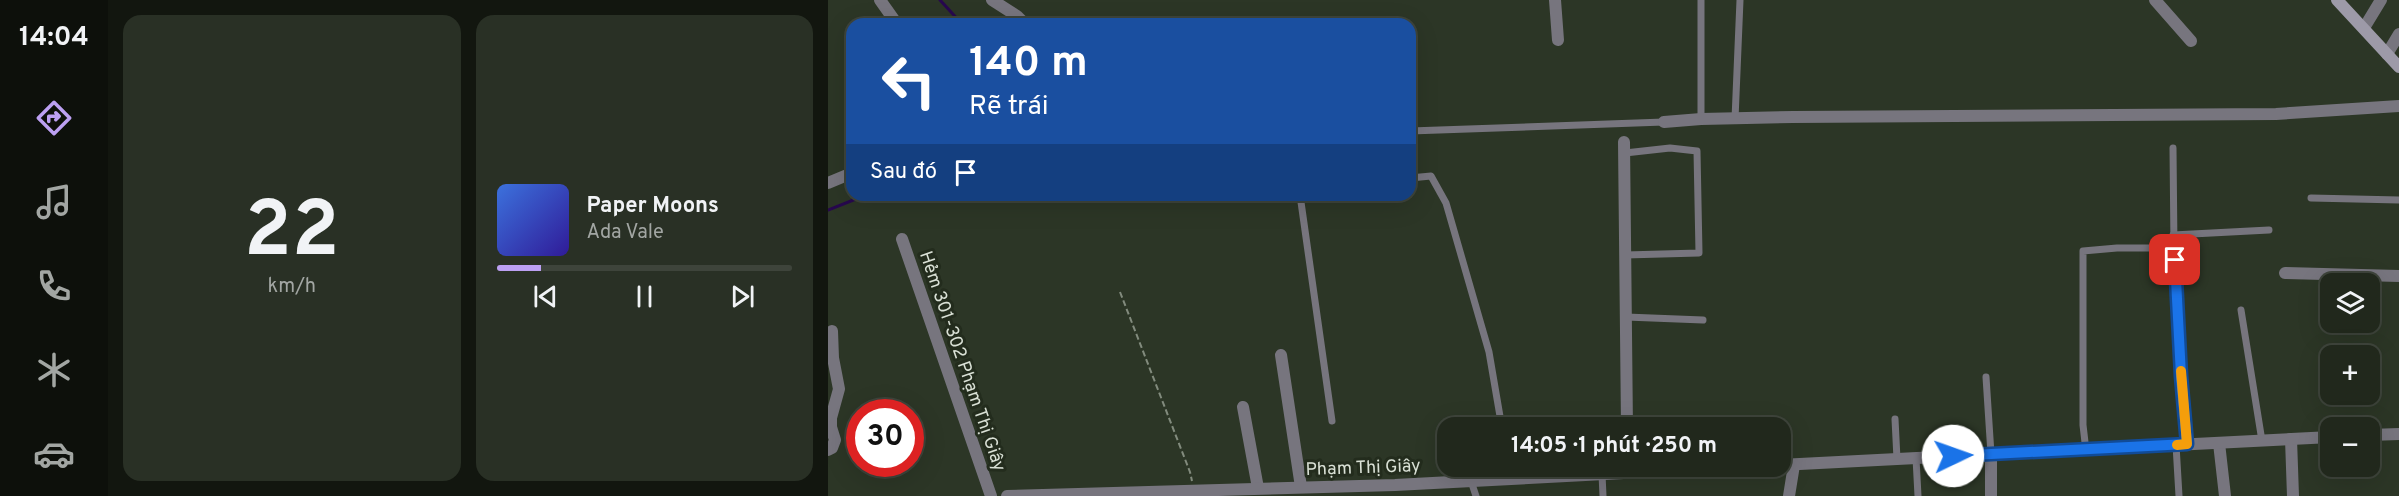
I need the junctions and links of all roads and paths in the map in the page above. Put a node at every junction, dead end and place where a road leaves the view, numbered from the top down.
1 (880, 0) edge
2 (992, 0) edge
3 (1555, 0) edge
4 (1701, 0) edge
5 (1740, 0) edge
6 (2155, 0) edge
7 (2337, 0) edge
8 (2381, 0) edge
9 (893, 18) edge
10 (1019, 18) edge
11 (2364, 28) junction
12 (2399, 34) edge
13 (1558, 40) dead end
14 (2191, 41) dead end
15 (2387, 54) junction
16 (2399, 67) edge
17 (2399, 105) edge
18 (1701, 119) junction
19 (1735, 119) junction
20 (1664, 122) joint
21 (1416, 131) edge
22 (1624, 148) joint
23 (2173, 148) dead end
24 (846, 176) edge
25 (1416, 177) edge
26 (828, 183) edge
27 (2311, 198) dead end
28 (2399, 200) edge
29 (1301, 201) edge
30 (2269, 231) dead end
31 (2173, 235) junction
32 (902, 239) dead end
33 (2174, 248) junction
34 (1625, 255) junction
35 (2285, 273) dead end
36 (2399, 276) edge
37 (1120, 292) dead end
38 (2241, 310) dead end
39 (1626, 317) junction
40 (1702, 320) dead end
41 (832, 331) dead end
42 (1281, 355) dead end
43 (1986, 377) dead end
44 (1243, 407) dead end
45 (1500, 417) edge
46 (1627, 417) edge
47 (1895, 419) dead end
48 (1332, 421) dead end
49 (2399, 434) edge
50 (2380, 435) edge
51 (2320, 438) edge
52 (2291, 439) junction
53 (2262, 441) junction
54 (2219, 443) junction
55 (2182, 445) junction
56 (828, 450) edge
57 (2086, 451) junction
58 (1991, 454) junction
59 (1916, 458) junction
60 (1897, 459) junction
61 (1794, 465) joint
62 (1489, 477) edge
63 (1602, 477) edge
64 (1471, 481) junction
65 (1301, 487) junction
66 (1396, 490) edge
67 (1254, 491) edge
68 (1198, 492) edge
69 (1073, 494) edge
70 (991, 496) edge
71 (1007, 496) edge
72 (1476, 496) edge
73 (1603, 496) edge
74 (1789, 496) edge
75 (1918, 496) edge
76 (1991, 496) edge
77 (2179, 496) edge
78 (2225, 496) edge
79 (2293, 496) edge

1 - 9 street
2 - 10 street
3 - 13 street
4 - 18 lane
5 - 19 lane
6 - 14 street
7 - 11 street
8 - 11 street
11 - 15 street
12 - 15 street
15 - 16 street
17 - 19 street
18 - 19 street
18 - 20 street
20 - 21 lane
22 - 34 street
22 - 34 lane
23 - 31 lane
24 - 26 street
25 - 45 lane
27 - 28 lane
29 - 48 lane
30 - 31 lane
31 - 33 lane
32 - 70 street, Hẻm 301-302 Phạm Thị Giây
33 - 55 lane
33 - 57 lane
34 - 39 street
35 - 36 street
37 - 68 path
38 - 53 lane
39 - 40 lane
39 - 46 street
41 - 56 street
42 - 65 street
43 - 58 lane
44 - 67 street
47 - 60 lane
49 - 50 street
51 - 52 street
52 - 53 street
52 - 79 street
53 - 54 street
54 - 55 street
54 - 78 street
55 - 57 street
55 - 77 lane
57 - 58 street
58 - 59 street
58 - 76 street
59 - 60 street
59 - 75 lane
60 - 61 street
61 - 74 street
62 - 64 street, Phạm Thị Giây
63 - 73 lane
64 - 66 street, Phạm Thị Giây
64 - 72 lane
65 - 66 street, Phạm Thị Giây
65 - 67 street, Phạm Thị Giây
67 - 68 street, Phạm Thị Giây
68 - 69 street, Phạm Thị Giây
69 - 71 street, Phạm Thị Giây

